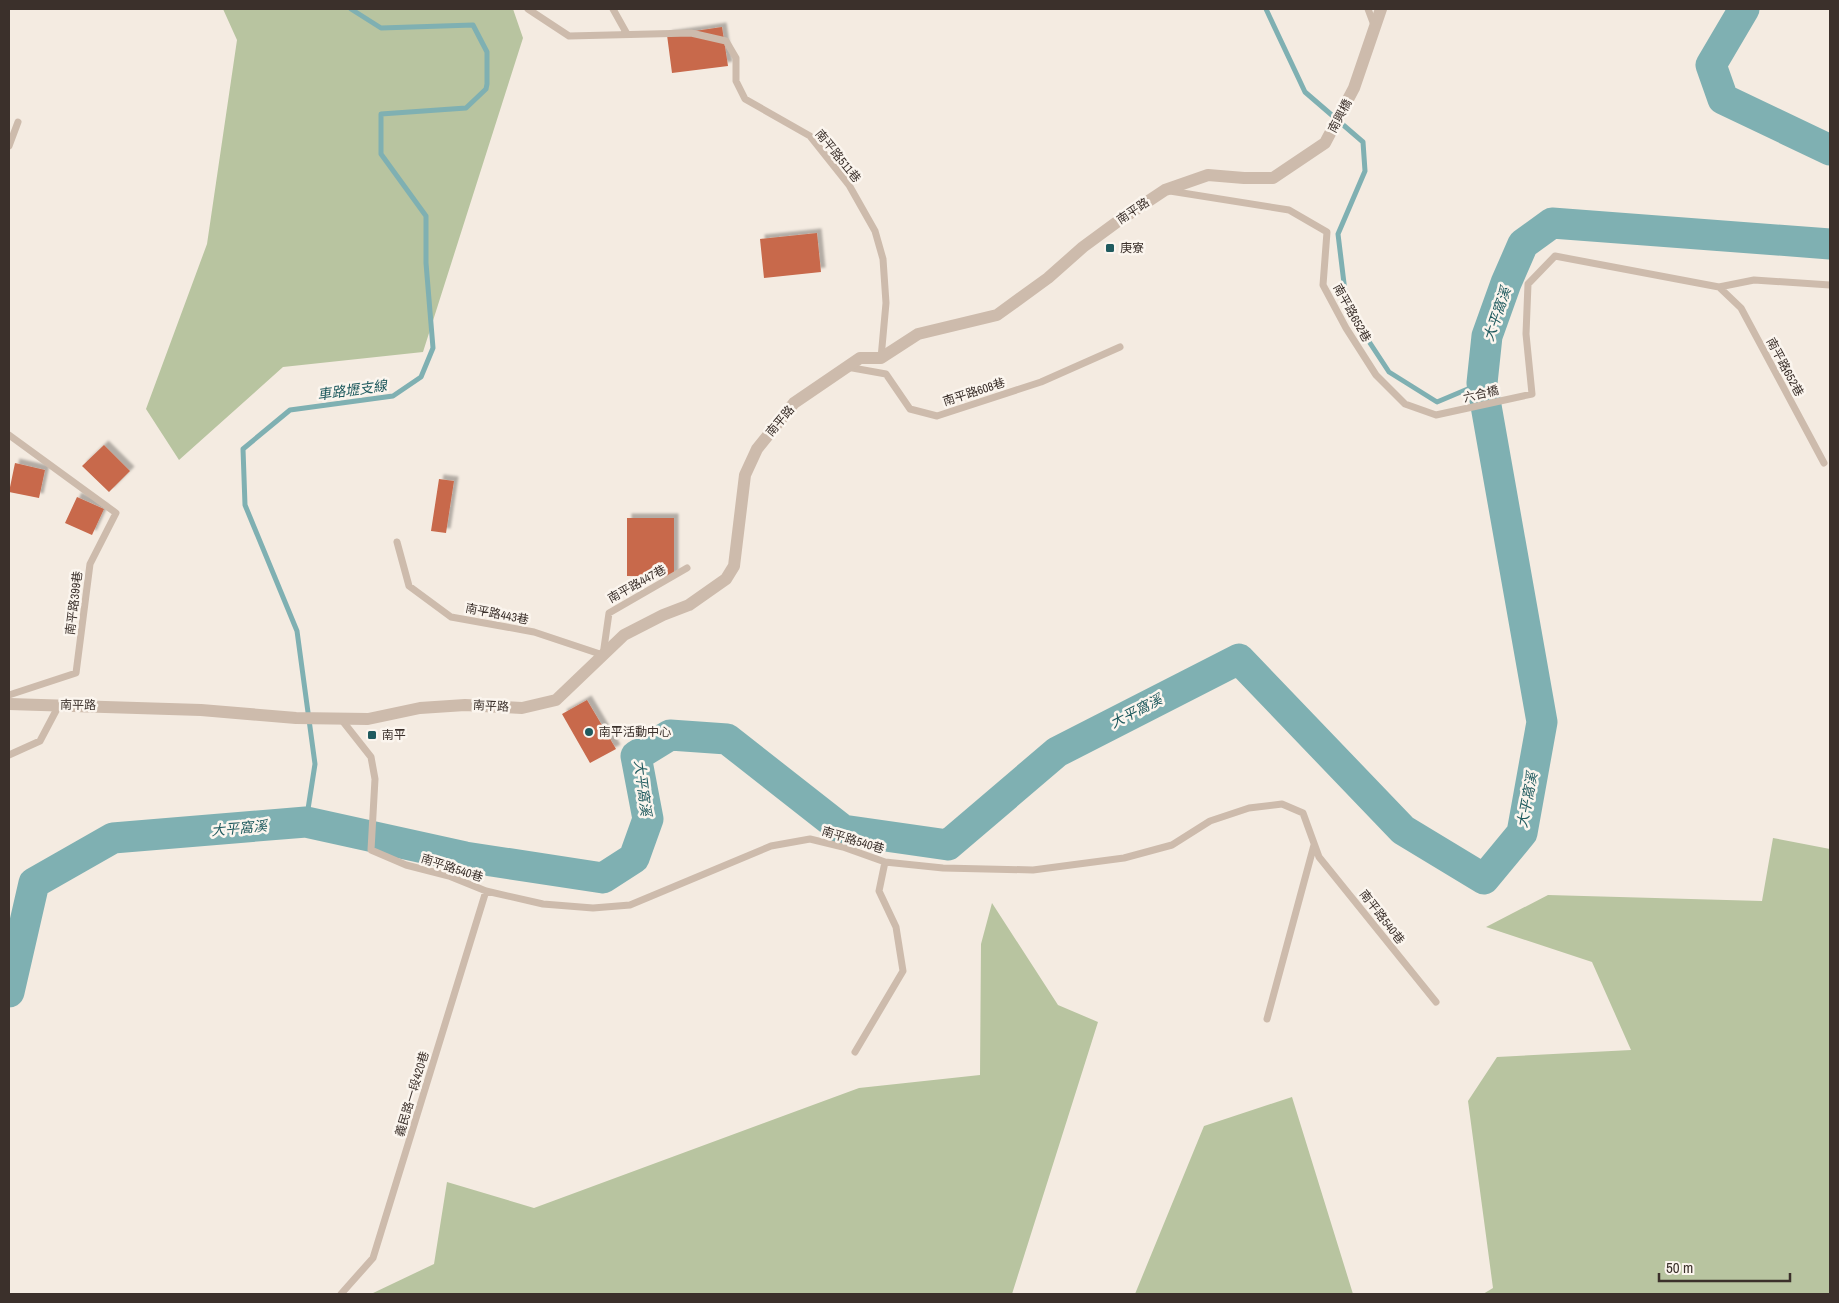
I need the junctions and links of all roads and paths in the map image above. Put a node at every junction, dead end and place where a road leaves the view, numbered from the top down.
1 (528, 9) edge
2 (613, 9) edge
3 (1368, 9) edge
4 (1380, 9) edge
5 (1375, 26) junction
6 (627, 34) junction
7 (18, 122) dead end
8 (1325, 143) joint
9 (9, 146) edge
10 (1165, 190) junction
11 (1830, 285) edge
12 (1719, 286) junction
13 (1120, 347) dead end
14 (881, 358) junction
15 (846, 367) junction
16 (1436, 416) joint
17 (9, 435) edge
18 (1824, 463) dead end
19 (397, 542) dead end
20 (688, 568) dead end
21 (603, 656) junction
22 (9, 695) edge
23 (9, 704) edge
24 (60, 705) junction
25 (341, 719) junction
26 (9, 755) edge
27 (1314, 844) junction
28 (885, 862) junction
29 (486, 891) junction
30 (1436, 1002) dead end
31 (1267, 1020) dead end
32 (855, 1052) dead end
33 (340, 1294) edge

1 - 6 lane, 南平路511巷
2 - 6 lane
3 - 5 lane
4 - 5 street
5 - 8 street, 南興橋
6 - 14 lane, 南平路511巷
7 - 9 lane
8 - 10 street, 南平路
10 - 14 street, 南平路
10 - 16 lane, 南平路652巷
11 - 12 lane
12 - 16 lane, 六合橋
12 - 18 lane, 南平路652巷
13 - 15 lane, 南平路608巷
14 - 15 street, 南平路
15 - 21 street, 南平路
17 - 22 lane, 南平路399巷
19 - 21 lane, 南平路443巷
20 - 21 lane, 南平路447巷
21 - 25 street, 南平路
23 - 24 street, 南平路
24 - 25 street, 南平路
24 - 26 lane
25 - 29 lane, 南平路540巷
27 - 28 lane, 南平路540巷
27 - 30 lane, 南平路540巷
27 - 31 lane
28 - 29 lane, 南平路540巷
28 - 32 lane
29 - 33 lane, 義民路一段420巷

